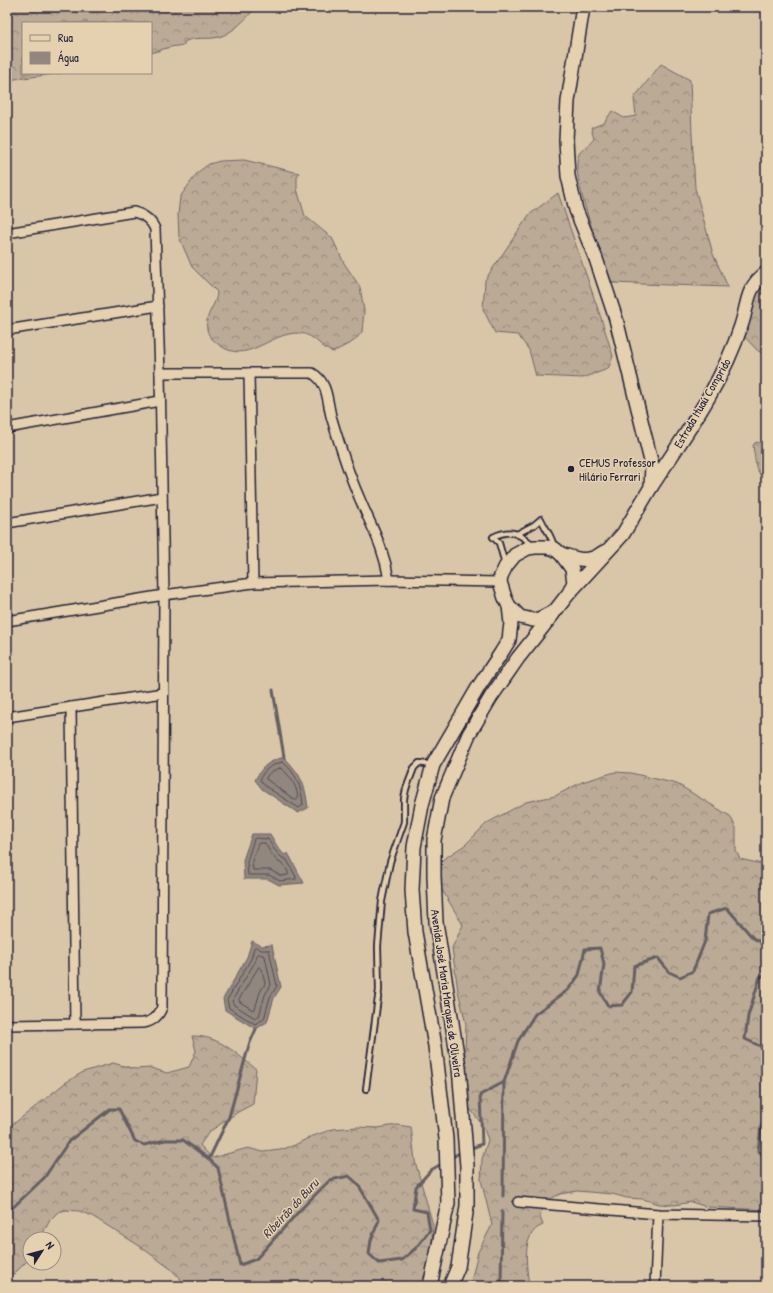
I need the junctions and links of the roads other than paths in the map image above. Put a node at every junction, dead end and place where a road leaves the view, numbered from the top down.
1 (583, 7) edge
2 (7, 233) edge
3 (766, 272) edge
4 (158, 306) junction
5 (7, 330) edge
6 (160, 373) junction
7 (249, 373) junction
8 (160, 401) junction
9 (7, 428) edge
10 (651, 488) junction
11 (162, 497) junction
12 (7, 523) edge
13 (517, 534) junction
14 (535, 547) junction
15 (610, 550) junction
16 (558, 552) junction
17 (506, 566) junction
18 (389, 580) junction
19 (500, 582) junction
20 (253, 583) junction
21 (569, 593) junction
22 (164, 595) junction
23 (509, 606) junction
24 (555, 611) junction
25 (7, 620) edge
26 (163, 693) junction
27 (71, 708) junction
28 (7, 717) edge
29 (434, 765) junction
30 (75, 1024) junction
31 (7, 1025) edge
32 (366, 1089) dead end
33 (518, 1202) dead end
34 (658, 1214) junction
35 (766, 1216) edge
36 (430, 1286) edge
37 (450, 1286) edge
38 (655, 1286) edge

1 - 10 main road
2 - 4 street
3 - 10 main road, Estrada Ituaú Comprido
4 - 5 street
4 - 6 street
6 - 7 street
6 - 8 street
7 - 18 street
7 - 20 street
8 - 9 street
8 - 11 street
10 - 15 main road, Estrada Ituaú Comprido
11 - 12 street
11 - 22 street
13 - 14 lane
13 - 16 lane
13 - 17 lane
14 - 16 main road
14 - 17 main road
15 - 16 main road
15 - 21 main road, Estrada Ituaú Comprido
16 - 21 main road
17 - 19 main road
18 - 19 street
18 - 20 street
19 - 23 main road
20 - 22 street
21 - 24 main road
22 - 25 street
22 - 26 street
23 - 24 main road
23 - 29 main road, Avenida José Maria Marques de Oliveira
24 - 37 main road, Avenida José Maria Marques de Oliveira
26 - 27 street
26 - 30 street
27 - 28 street
27 - 30 street
29 - 32 lane
29 - 36 main road, Avenida José Maria Marques de Oliveira
30 - 31 street
33 - 34 street
34 - 35 street
34 - 38 street

